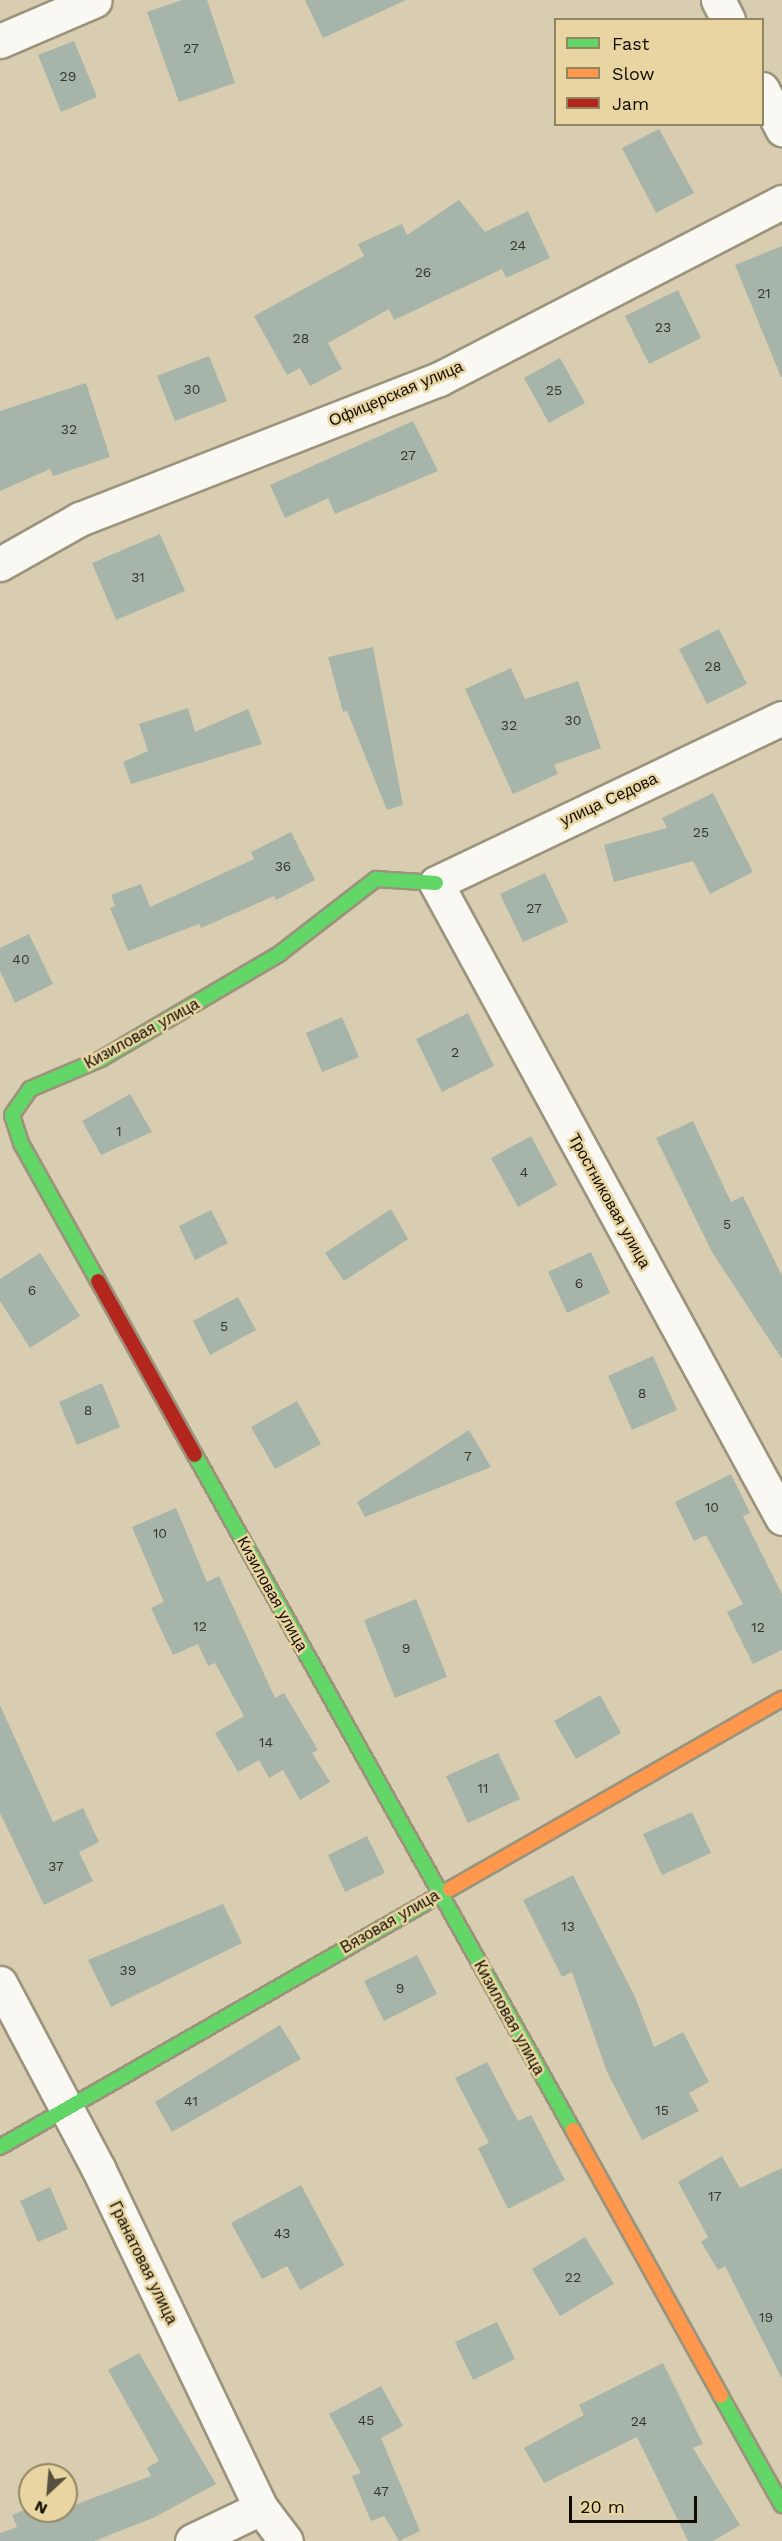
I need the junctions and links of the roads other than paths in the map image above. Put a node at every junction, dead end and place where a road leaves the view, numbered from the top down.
1 (95, 0) edge
2 (718, 0) edge
3 (727, 18) edge
4 (0, 41) edge
5 (764, 93) edge
6 (782, 129) edge
7 (782, 202) edge
8 (0, 564) edge
9 (782, 718) edge
10 (436, 883) junction
11 (782, 1518) edge
12 (782, 1698) edge
13 (439, 1894) junction
14 (0, 1983) edge
15 (67, 2110) junction
16 (0, 2147) edge
17 (782, 2505) edge
18 (261, 2508) junction
19 (192, 2541) edge
20 (286, 2541) edge

1 - 4 street
2 - 3 street
5 - 6 street
7 - 8 street, Офицерская улица
9 - 10 street, улица Седова
10 - 11 street, Тростниковая улица
10 - 13 street, Кизиловая улица
12 - 13 street, Вязовая улица
13 - 15 street, Вязовая улица
13 - 17 street, Кизиловая улица
14 - 15 street, Гранатовая улица
15 - 16 street, Вязовая улица
15 - 18 street, Гранатовая улица
18 - 19 street
18 - 20 street, Гранатовая улица

